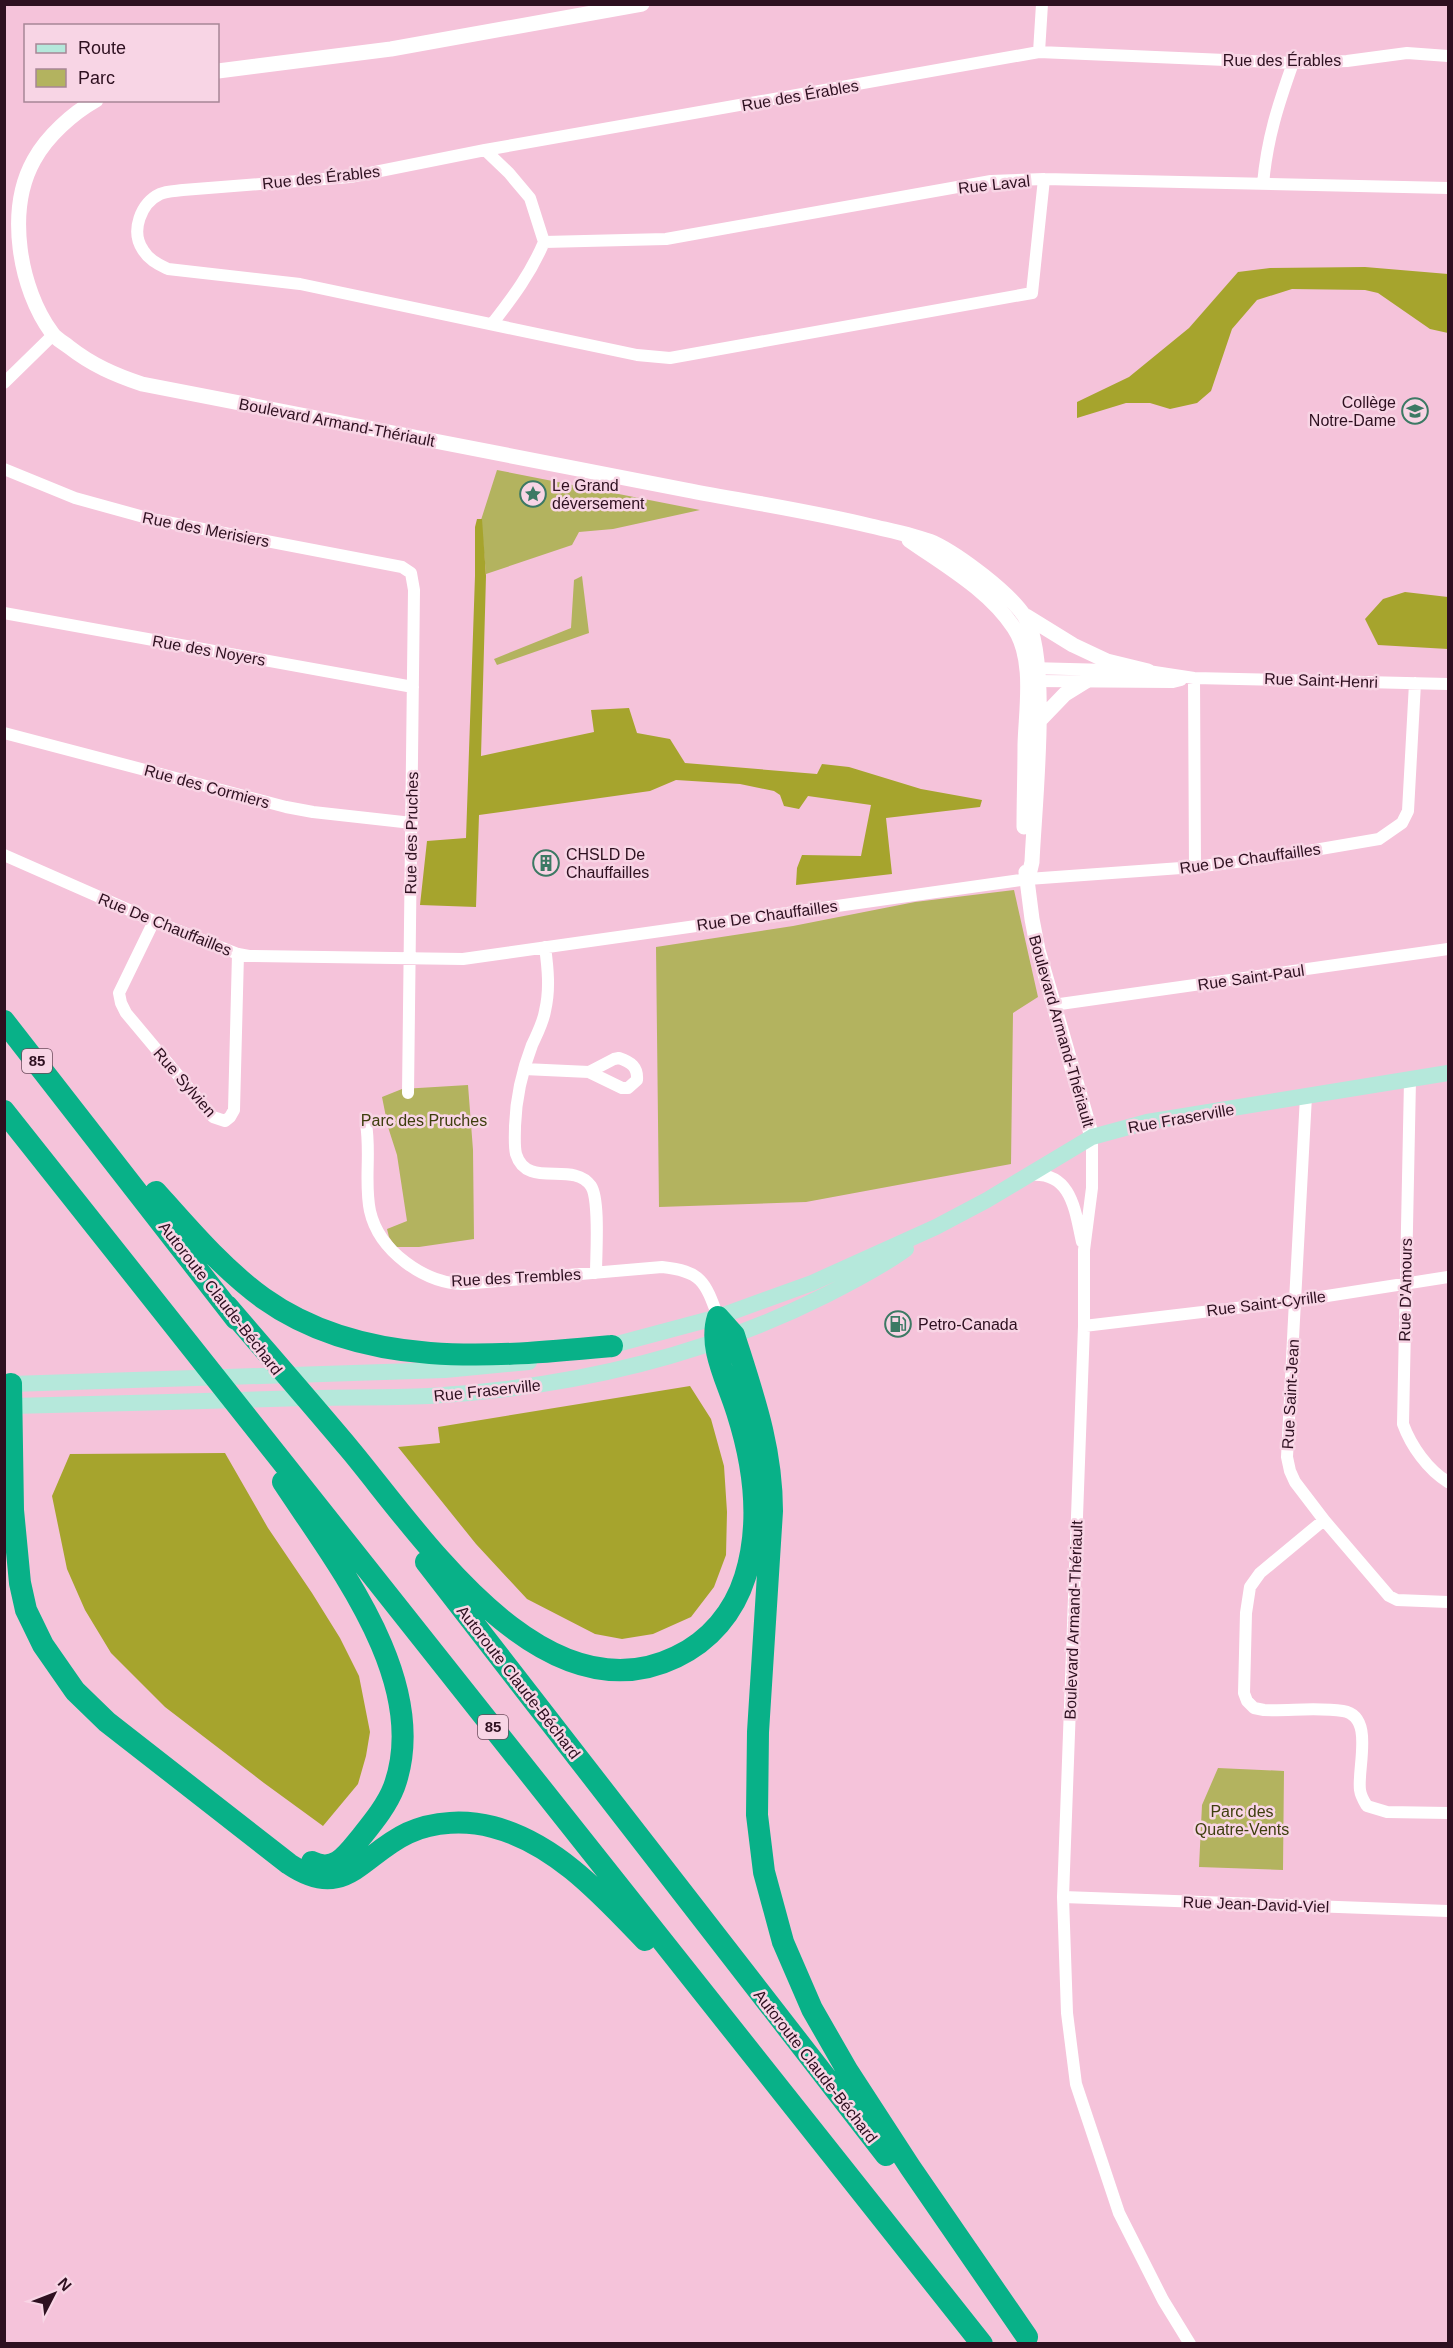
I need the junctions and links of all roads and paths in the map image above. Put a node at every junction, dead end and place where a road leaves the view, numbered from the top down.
1 (642, 4) edge
2 (1042, 4) edge
3 (1039, 52) junction
4 (1449, 56) edge
5 (1293, 63) junction
6 (219, 71) edge
7 (93, 102) edge
8 (485, 150) junction
9 (1044, 179) junction
10 (1263, 184) junction
11 (1449, 188) edge
12 (544, 242) junction
13 (492, 324) junction
14 (53, 335) junction
15 (4, 382) edge
16 (4, 469) edge
17 (900, 533) junction
18 (411, 573) joint
19 (4, 613) edge
20 (1024, 615) junction
21 (1149, 671) junction
22 (1032, 674) junction
23 (1194, 678) junction
24 (1086, 681) junction
25 (1414, 683) junction
26 (1449, 684) edge
27 (413, 687) junction
28 (1039, 721) junction
29 (4, 733) edge
30 (412, 823) junction
31 (4, 855) edge
32 (1195, 867) junction
33 (1028, 879) junction
34 (154, 921) junction
35 (545, 947) junction
36 (1449, 949) edge
37 (238, 954) junction
38 (409, 958) junction
39 (1053, 1005) junction
40 (4, 1013) edge
41 (4, 1021) edge
42 (524, 1069) junction
43 (589, 1072) dead end
44 (1449, 1073) edge
45 (1410, 1080) junction
46 (408, 1093) dead end
47 (1306, 1096) junction
48 (4, 1111) edge
49 (366, 1124) dead end
50 (1092, 1137) junction
51 (1026, 1176) junction
52 (936, 1227) junction
53 (1084, 1250) junction
54 (596, 1273) junction
55 (1449, 1277) edge
56 (1405, 1284) junction
57 (148, 1292) junction
58 (1294, 1301) junction
59 (227, 1306) junction
60 (718, 1317) junction
61 (1084, 1326) junction
62 (724, 1338) junction
63 (612, 1346) junction
64 (8, 1384) edge
65 (8, 1406) edge
66 (1449, 1482) edge
67 (1324, 1520) junction
68 (19, 1565) junction
69 (1449, 1602) edge
70 (1449, 1813) edge
71 (1063, 1897) junction
72 (1449, 1911) edge
73 (883, 2219) junction
74 (1030, 2340) edge
75 (982, 2343) edge
76 (1190, 2343) edge

1 - 6 street
2 - 3 street
3 - 5 street, Rue des Érables
3 - 8 street, Rue des Érables
4 - 5 street, Rue des Érables
5 - 10 street
7 - 14 street, Boulevard Armand-Thériault
8 - 12 street
8 - 13 street, Rue des Érables
9 - 10 street, Rue Laval
9 - 12 street, Rue Laval
9 - 13 street, Rue des Érables
10 - 11 street, Rue Laval
12 - 13 street
14 - 15 street
14 - 17 street, Boulevard Armand-Thériault
16 - 18 street, Rue des Merisiers
17 - 20 street, Boulevard Armand-Thériault
17 - 22 street, Boulevard Armand-Thériault
18 - 27 street, Rue des Pruches
19 - 27 street, Rue des Noyers
20 - 21 street
20 - 22 street, Boulevard Armand-Thériault
21 - 22 street, Rue Saint-Henri
21 - 23 street, Rue Saint-Henri
22 - 24 street, Rue Saint-Henri
22 - 28 street, Boulevard Armand-Thériault
22 - 33 street, Boulevard Armand-Thériault
23 - 24 street, Rue Saint-Henri
23 - 25 street, Rue Saint-Henri
23 - 32 street
24 - 28 street
25 - 26 street, Rue Saint-Henri
25 - 32 street, Rue De Chauffailles
27 - 30 street, Rue des Pruches
28 - 33 street, Boulevard Armand-Thériault
29 - 30 street, Rue des Cormiers
30 - 38 street, Rue des Pruches
31 - 34 street, Rue De Chauffailles
32 - 33 street, Rue De Chauffailles
33 - 35 street, Rue De Chauffailles
33 - 39 street, Boulevard Armand-Thériault
34 - 37 street, Rue De Chauffailles
34 - 37 street, Rue Sylvien
35 - 38 street, Rue De Chauffailles
35 - 42 street
36 - 39 street, Rue Saint-Paul
37 - 38 street, Rue De Chauffailles
38 - 46 street, Rue des Pruches
39 - 50 street, Boulevard Armand-Thériault
40 - 63 highway
41 - 59 highway, Autoroute Claude-Béchard / 85
42 - 43 street
42 - 54 street
44 - 45 main road, Rue Fraserville
45 - 47 main road, Rue Fraserville
45 - 56 street, Rue D'Amours
47 - 50 main road, Rue Fraserville
47 - 58 street, Rue Saint-Jean
48 - 57 highway, 85
49 - 54 street, Rue des Trembles
50 - 51 main road, Rue Fraserville
50 - 53 street, Boulevard Armand-Thériault
51 - 52 main road, Rue Fraserville
51 - 53 street
52 - 60 main road, Rue Fraserville
52 - 62 main road, Rue Fraserville
53 - 61 street, Boulevard Armand-Thériault
54 - 60 street, Rue des Trembles
55 - 56 street, Rue Saint-Cyrille
56 - 58 street, Rue Saint-Cyrille
56 - 66 street, Rue D'Amours
57 - 68 highway
57 - 73 highway, 85
58 - 61 street, Rue Saint-Cyrille
58 - 67 street, Rue Saint-Jean
59 - 62 highway
59 - 74 highway, Autoroute Claude-Béchard / 85
60 - 62 highway
60 - 63 main road, Rue Fraserville
61 - 71 street, Boulevard Armand-Thériault
62 - 65 main road, Rue Fraserville
62 - 74 highway
63 - 64 main road, Rue Fraserville
64 - 65 highway
65 - 68 highway
67 - 69 street, Rue Saint-Jean
67 - 70 street
68 - 73 highway
71 - 72 street, Rue Jean-David-Viel
71 - 76 street, Boulevard Armand-Thériault
73 - 75 highway, 85

